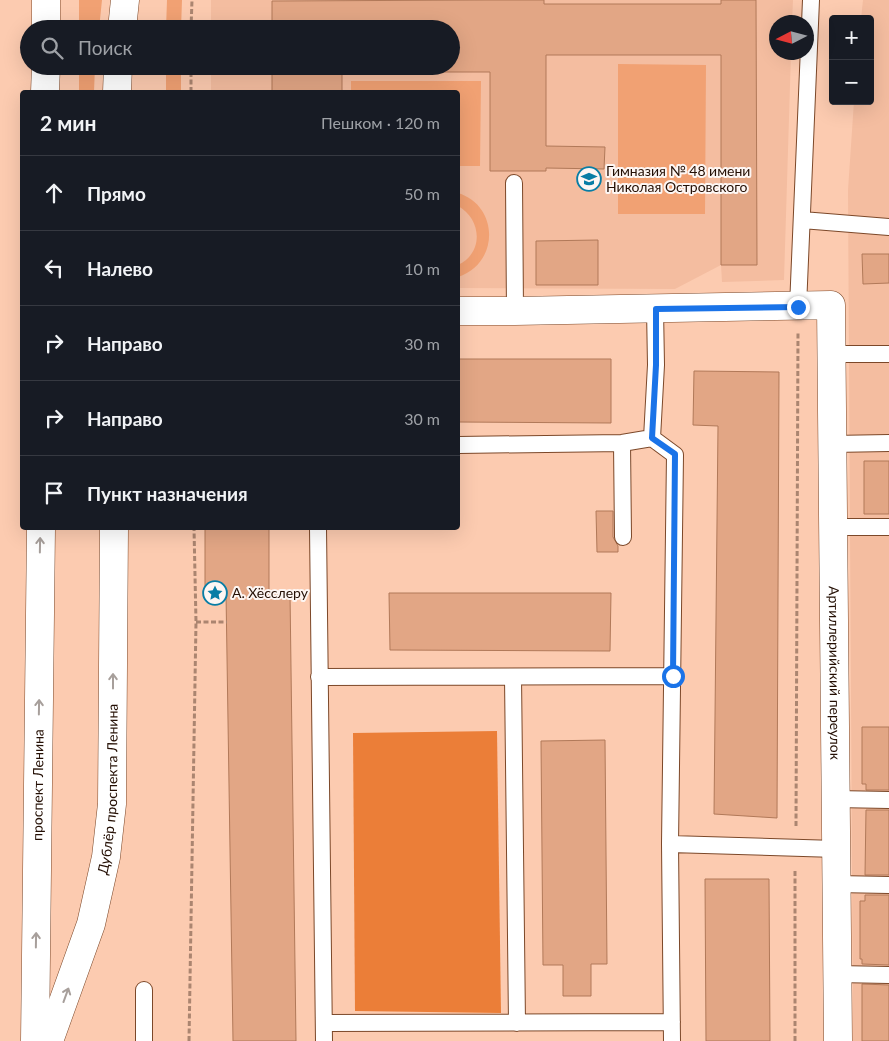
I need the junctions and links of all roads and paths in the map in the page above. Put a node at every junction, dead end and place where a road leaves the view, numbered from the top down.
1 (46, 0) edge
2 (125, 0) edge
3 (192, 0) edge
4 (811, 0) edge
5 (46, 20) edge
6 (123, 20) edge
7 (191, 20) edge
8 (46, 75) edge
9 (118, 75) edge
10 (191, 75) edge
11 (45, 90) edge
12 (117, 90) edge
13 (191, 90) edge
14 (514, 183) dead end
15 (802, 220) junction
16 (889, 227) edge
17 (798, 307) junction
18 (656, 309) junction
19 (460, 310) edge
20 (515, 311) junction
21 (831, 354) junction
22 (889, 354) edge
23 (652, 438) junction
24 (622, 443) junction
25 (889, 443) edge
26 (832, 444) junction
27 (460, 445) edge
28 (833, 527) junction
29 (889, 527) edge
30 (40, 530) edge
31 (114, 530) edge
32 (194, 530) edge
33 (318, 530) edge
34 (623, 537) dead end
35 (196, 622) junction
36 (227, 622) dead end
37 (319, 676) junction
38 (673, 676) junction
39 (513, 677) junction
40 (835, 799) junction
41 (889, 800) edge
42 (670, 844) junction
43 (796, 848) junction
44 (836, 849) junction
45 (836, 884) junction
46 (889, 885) edge
47 (837, 974) junction
48 (889, 975) edge
49 (144, 990) dead end
50 (672, 1022) junction
51 (324, 1023) junction
52 (517, 1023) junction
53 (35, 1041) edge
54 (49, 1041) edge
55 (144, 1041) edge
56 (189, 1041) edge
57 (324, 1041) edge
58 (672, 1041) edge
59 (795, 1041) edge
60 (838, 1041) edge

1 - 5 main road
2 - 6 main road
3 - 7 path
4 - 15 lane
8 - 11 main road
9 - 12 main road
10 - 13 path
14 - 20 lane
15 - 16 lane
15 - 17 lane
17 - 18 main road
17 - 21 main road, Артиллерийский переулок
17 - 43 path
18 - 20 main road
18 - 23 lane
19 - 20 main road
21 - 22 lane
21 - 26 main road, Артиллерийский переулок
23 - 24 lane
23 - 38 lane
24 - 27 lane
24 - 34 lane
25 - 26 lane
26 - 28 main road, Артиллерийский переулок
28 - 29 lane
28 - 40 main road, Артиллерийский переулок
53 -> 30 main road, проспект Ленина
54 -> 31 main road, Дублёр проспекта Ленина
32 - 35 path
33 - 37 lane
35 - 36 path
35 - 56 path
37 - 39 lane
37 - 51 lane
38 - 39 lane
38 - 42 lane
39 - 52 lane
40 - 41 lane
40 - 44 main road, Артиллерийский переулок
42 - 43 lane
42 - 50 lane
43 - 44 lane
43 - 59 path
44 - 45 main road, Артиллерийский переулок
45 - 46 lane
45 - 47 main road, Артиллерийский переулок
47 - 48 lane
47 - 60 main road, Артиллерийский переулок
49 - 55 lane
50 - 52 lane
50 - 58 lane
51 - 52 lane
51 - 57 lane

